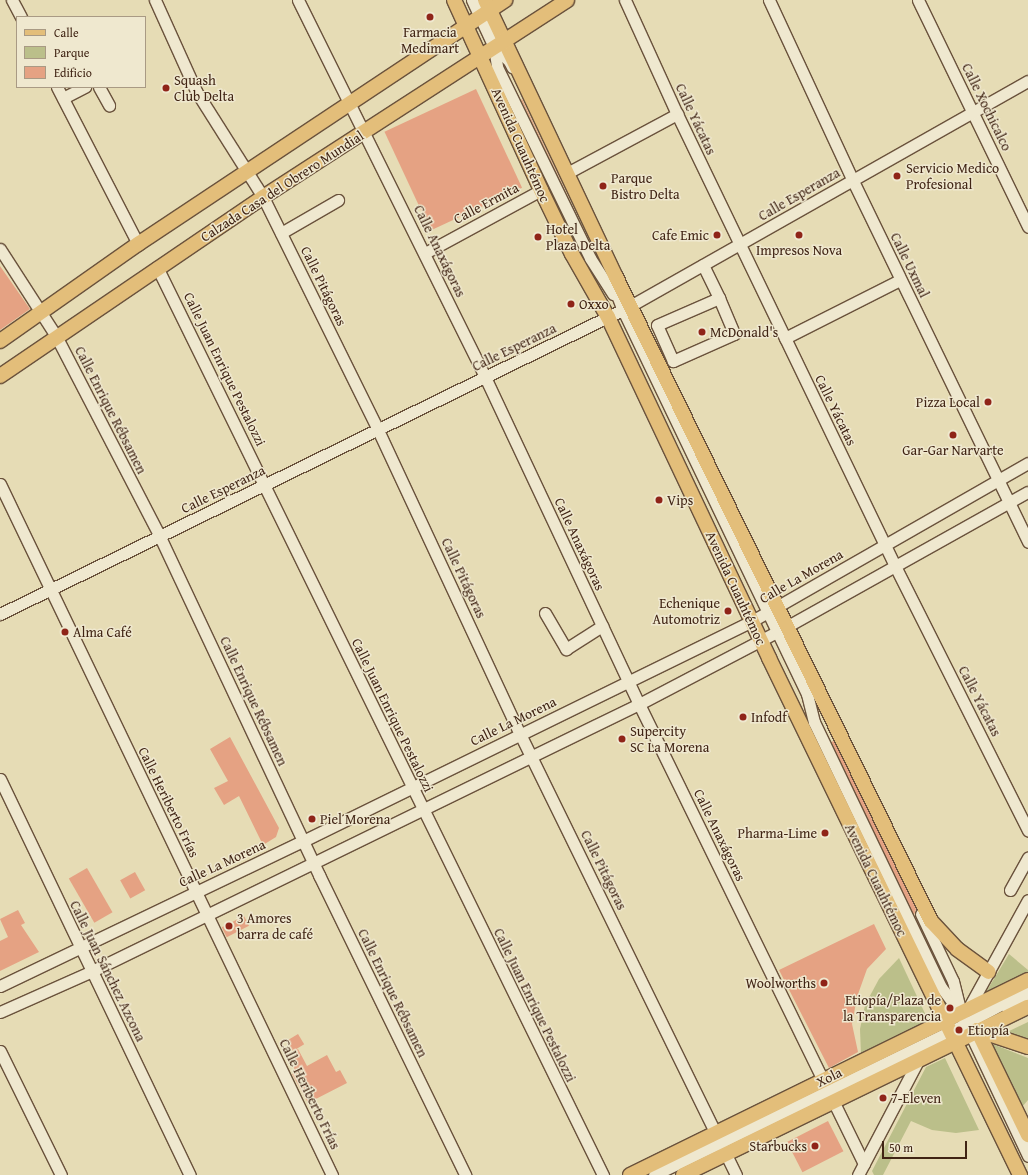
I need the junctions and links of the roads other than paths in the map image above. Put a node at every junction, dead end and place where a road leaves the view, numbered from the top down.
1 (12, 0) edge
2 (155, 0) edge
3 (298, 0) edge
4 (454, 0) edge
5 (472, 0) edge
6 (505, 0) edge
7 (567, 0) edge
8 (625, 0) edge
9 (769, 0) edge
10 (918, 0) edge
11 (485, 9) edge
12 (20, 16) edge
13 (467, 26) junction
14 (500, 44) junction
15 (481, 56) junction
16 (1028, 81) edge
17 (58, 88) edge
18 (83, 88) edge
19 (100, 88) edge
20 (63, 98) junction
21 (351, 104) junction
22 (109, 105) dead end
23 (973, 113) junction
24 (677, 114) junction
25 (365, 132) junction
26 (248, 171) junction
27 (569, 172) junction
28 (852, 181) junction
29 (541, 190) junction
30 (263, 197) junction
31 (338, 200) dead end
32 (1028, 227) edge
33 (281, 233) junction
34 (138, 244) junction
35 (740, 245) junction
36 (0, 249) edge
37 (425, 253) junction
38 (704, 265) junction
39 (157, 267) junction
40 (900, 280) junction
41 (719, 298) junction
42 (627, 308) junction
43 (41, 313) junction
44 (608, 317) junction
45 (56, 336) junction
46 (785, 338) junction
47 (0, 341) edge
48 (0, 376) edge
49 (485, 377) junction
50 (378, 430) junction
51 (1028, 463) edge
52 (998, 480) junction
53 (0, 484) edge
54 (266, 485) junction
55 (1028, 492) edge
56 (1009, 503) junction
57 (160, 537) junction
58 (1028, 542) edge
59 (885, 545) junction
60 (896, 568) junction
61 (51, 591) junction
62 (773, 610) junction
63 (546, 613) dead end
64 (0, 614) edge
65 (752, 621) junction
66 (602, 626) junction
67 (782, 630) junction
68 (761, 641) junction
69 (629, 682) junction
70 (639, 704) junction
71 (520, 734) junction
72 (531, 757) junction
73 (0, 779) edge
74 (411, 788) junction
75 (422, 810) junction
76 (1028, 830) edge
77 (303, 842) junction
78 (1028, 858) edge
79 (313, 863) junction
80 (1010, 890) dead end
81 (196, 892) junction
82 (1028, 900) edge
83 (206, 914) junction
84 (80, 946) junction
85 (92, 971) junction
86 (989, 972) junction
87 (1028, 980) edge
88 (0, 986) edge
89 (1028, 990) edge
90 (1028, 1000) edge
91 (1028, 1007) edge
92 (0, 1012) edge
93 (968, 1022) junction
94 (950, 1032) junction
95 (930, 1041) junction
96 (1028, 1047) edge
97 (0, 1051) edge
98 (919, 1058) junction
99 (829, 1090) junction
100 (1028, 1135) edge
101 (721, 1143) junction
102 (1028, 1156) edge
103 (861, 1171) edge
104 (61, 1175) edge
105 (190, 1175) edge
106 (332, 1175) edge
107 (465, 1175) edge
108 (602, 1175) edge
109 (630, 1175) edge
110 (654, 1175) edge
111 (683, 1175) edge
112 (736, 1175) edge
113 (1020, 1175) edge

1 - 12 street
2 - 26 street, Calle Pitágoras
3 - 21 street, Calle Anaxágoras
4 - 13 main road, Avenida Cuauhtémoc
5 - 11 street, Avenida Cuauhtémoc
6 - 11 main road
7 - 14 main road, Calzada Casa del Obrero Mundial
8 - 24 street, Calle Yácatas
9 - 28 street, Calle Uxmal
10 - 23 street, Calle Xochicalco
11 - 13 main road
11 - 14 main road, Avenida Cuauhtémoc
13 - 15 main road, Avenida Cuauhtémoc
13 - 21 main road
14 - 15 main road, Calzada Casa del Obrero Mundial
14 - 27 main road, Avenida Cuauhtémoc
14 - 42 street, Avenida Cuauhtémoc
15 - 25 main road, Calzada Casa del Obrero Mundial
15 - 29 main road, Avenida Cuauhtémoc
16 - 23 street, Calle Esperanza
17 - 20 street
18 - 20 street
19 - 22 street
20 - 34 street
21 - 25 street, Calle Anaxágoras
21 - 26 main road
23 - 28 street, Calle Esperanza
23 - 32 street, Calle Xochicalco
24 - 27 street
24 - 35 street, Calle Yácatas
25 - 30 main road, Calzada Casa del Obrero Mundial
25 - 37 street, Calle Anaxágoras
26 - 30 street, Calle Pitágoras
26 - 34 main road
27 - 42 main road, Avenida Cuauhtémoc
28 - 35 street, Calle Esperanza
28 - 40 street, Calle Uxmal
29 - 37 street, Calle Ermita
29 - 44 main road, Avenida Cuauhtémoc
30 - 33 street, Calle Pitágoras
30 - 39 main road, Calzada Casa del Obrero Mundial
31 - 33 street
33 - 50 street, Calle Pitágoras
34 - 43 main road
35 - 38 street, Calle Esperanza
35 - 46 street, Calle Yácatas
36 - 43 street, Calle Enrique Rébsamen
37 - 49 street, Calle Anaxágoras
38 - 41 street
38 - 42 street, Calle Esperanza
39 - 45 main road, Calzada Casa del Obrero Mundial
39 - 54 street, Calle Juan Enrique Pestalozzi
40 - 46 street
40 - 52 street, Calle Uxmal
41 - 41 street
42 - 44 street, Calle Esperanza
42 - 62 main road, Avenida Cuauhtémoc
43 - 45 street, Calle Enrique Rébsamen
43 - 47 main road
44 - 49 street, Calle Esperanza
44 - 65 main road, Avenida Cuauhtémoc
45 - 48 main road, Calzada Casa del Obrero Mundial
45 - 57 street, Calle Enrique Rébsamen
46 - 59 street, Calle Yácatas
49 - 50 street, Calle Esperanza
49 - 66 street, Calle Anaxágoras
50 - 54 street, Calle Esperanza
50 - 71 street, Calle Pitágoras
51 - 52 street, Calle La Morena
52 - 56 street, Calle Uxmal
52 - 59 street, Calle La Morena
53 - 61 street, Calle Heriberto Frías
54 - 57 street, Calle Esperanza
54 - 74 street, Calle Juan Enrique Pestalozzi
55 - 56 street
56 - 58 street, Calle Uxmal
56 - 60 street
57 - 61 street, Calle Esperanza
57 - 77 street, Calle Enrique Rébsamen
59 - 60 street, Calle Yácatas
59 - 62 street, Calle La Morena
60 - 67 street
60 - 76 street, Calle Yácatas
61 - 64 street, Calle Esperanza
61 - 81 street, Calle Heriberto Frías
62 - 65 street, Calle La Morena
62 - 67 main road, Avenida Cuauhtémoc
63 - 66 street
65 - 68 main road, Avenida Cuauhtémoc
65 - 69 street, Calle La Morena
66 - 69 street, Calle Anaxágoras
67 - 68 street
67 - 86 main road, Avenida Cuauhtémoc
67 - 93 street, Avenida Cuauhtémoc
68 - 70 street
68 - 94 main road, Avenida Cuauhtémoc
69 - 70 street, Calle Anaxágoras
69 - 71 street, Calle La Morena
70 - 72 street
70 - 99 street, Calle Anaxágoras
71 - 72 street, Calle Pitágoras
71 - 74 street, Calle La Morena
72 - 75 street
72 - 101 street, Calle Pitágoras
73 - 84 street, Calle Juan Sánchez Azcona
74 - 75 street, Calle Juan Enrique Pestalozzi
74 - 77 street, Calle La Morena
75 - 79 street
75 - 108 street, Calle Juan Enrique Pestalozzi
77 - 79 street, Calle Enrique Rébsamen
77 - 81 street, Calle La Morena
78 - 80 street
79 - 83 street
79 - 107 street, Calle Enrique Rébsamen
81 - 83 street, Calle Heriberto Frías
81 - 84 street, Calle La Morena
82 - 86 street
83 - 85 street
83 - 106 street, Calle Heriberto Frías
84 - 85 street, Calle Juan Sánchez Azcona
84 - 88 street, Calle La Morena
85 - 92 street
85 - 105 street, Calle Juan Sánchez Azcona
86 - 93 street
87 - 93 main road, Xola
89 - 93 street
90 - 93 street
91 - 93 main road, Xola
93 - 94 main road, Xola
93 - 94 main road, Xola
93 - 96 main road
93 - 100 main road, Avenida Cuauhtémoc
93 - 102 street
94 - 95 street
94 - 98 main road, Xola
94 - 99 main road, Xola
94 - 113 main road, Avenida Cuauhtémoc
95 - 98 street
95 - 99 street
97 - 104 street
98 - 99 main road, Xola
98 - 103 street
99 - 101 main road, Xola
99 - 101 main road, Xola
99 - 103 street, Calle Anaxágoras
101 - 109 main road, Xola
101 - 110 street
101 - 111 main road, Xola
101 - 112 street, Calle Pitágoras

